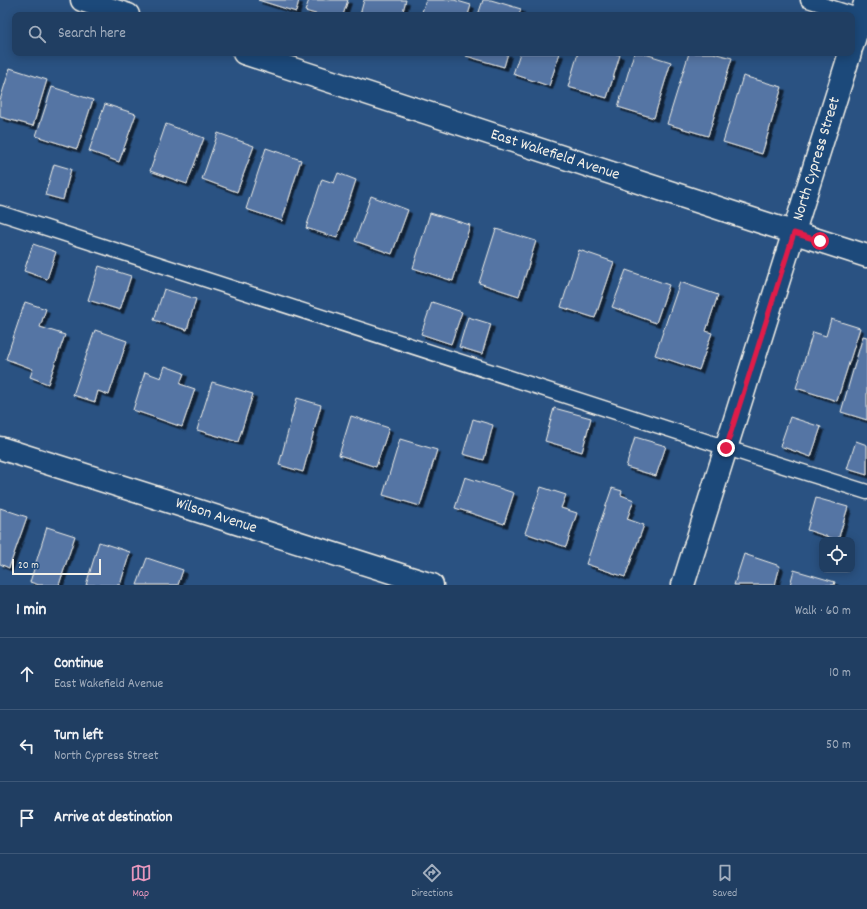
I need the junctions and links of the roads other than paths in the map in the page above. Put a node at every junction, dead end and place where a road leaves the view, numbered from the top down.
1 (82, 0) edge
2 (808, 0) edge
3 (119, 12) edge
4 (865, 12) edge
5 (855, 38) edge
6 (253, 56) edge
7 (849, 56) edge
8 (0, 213) edge
9 (794, 233) junction
10 (867, 256) edge
11 (0, 448) edge
12 (726, 448) junction
13 (867, 492) edge
14 (432, 585) edge
15 (683, 585) edge

1 - 3 street
2 - 4 lane
4 - 5 street
6 - 9 street, East Wakefield Avenue
7 - 9 street, North Cypress Street
8 - 12 lane
9 - 10 street, East Wakefield Avenue
9 - 12 street, North Cypress Street
11 - 14 street, Wilson Avenue
12 - 13 lane
12 - 15 street, North Cypress Street

